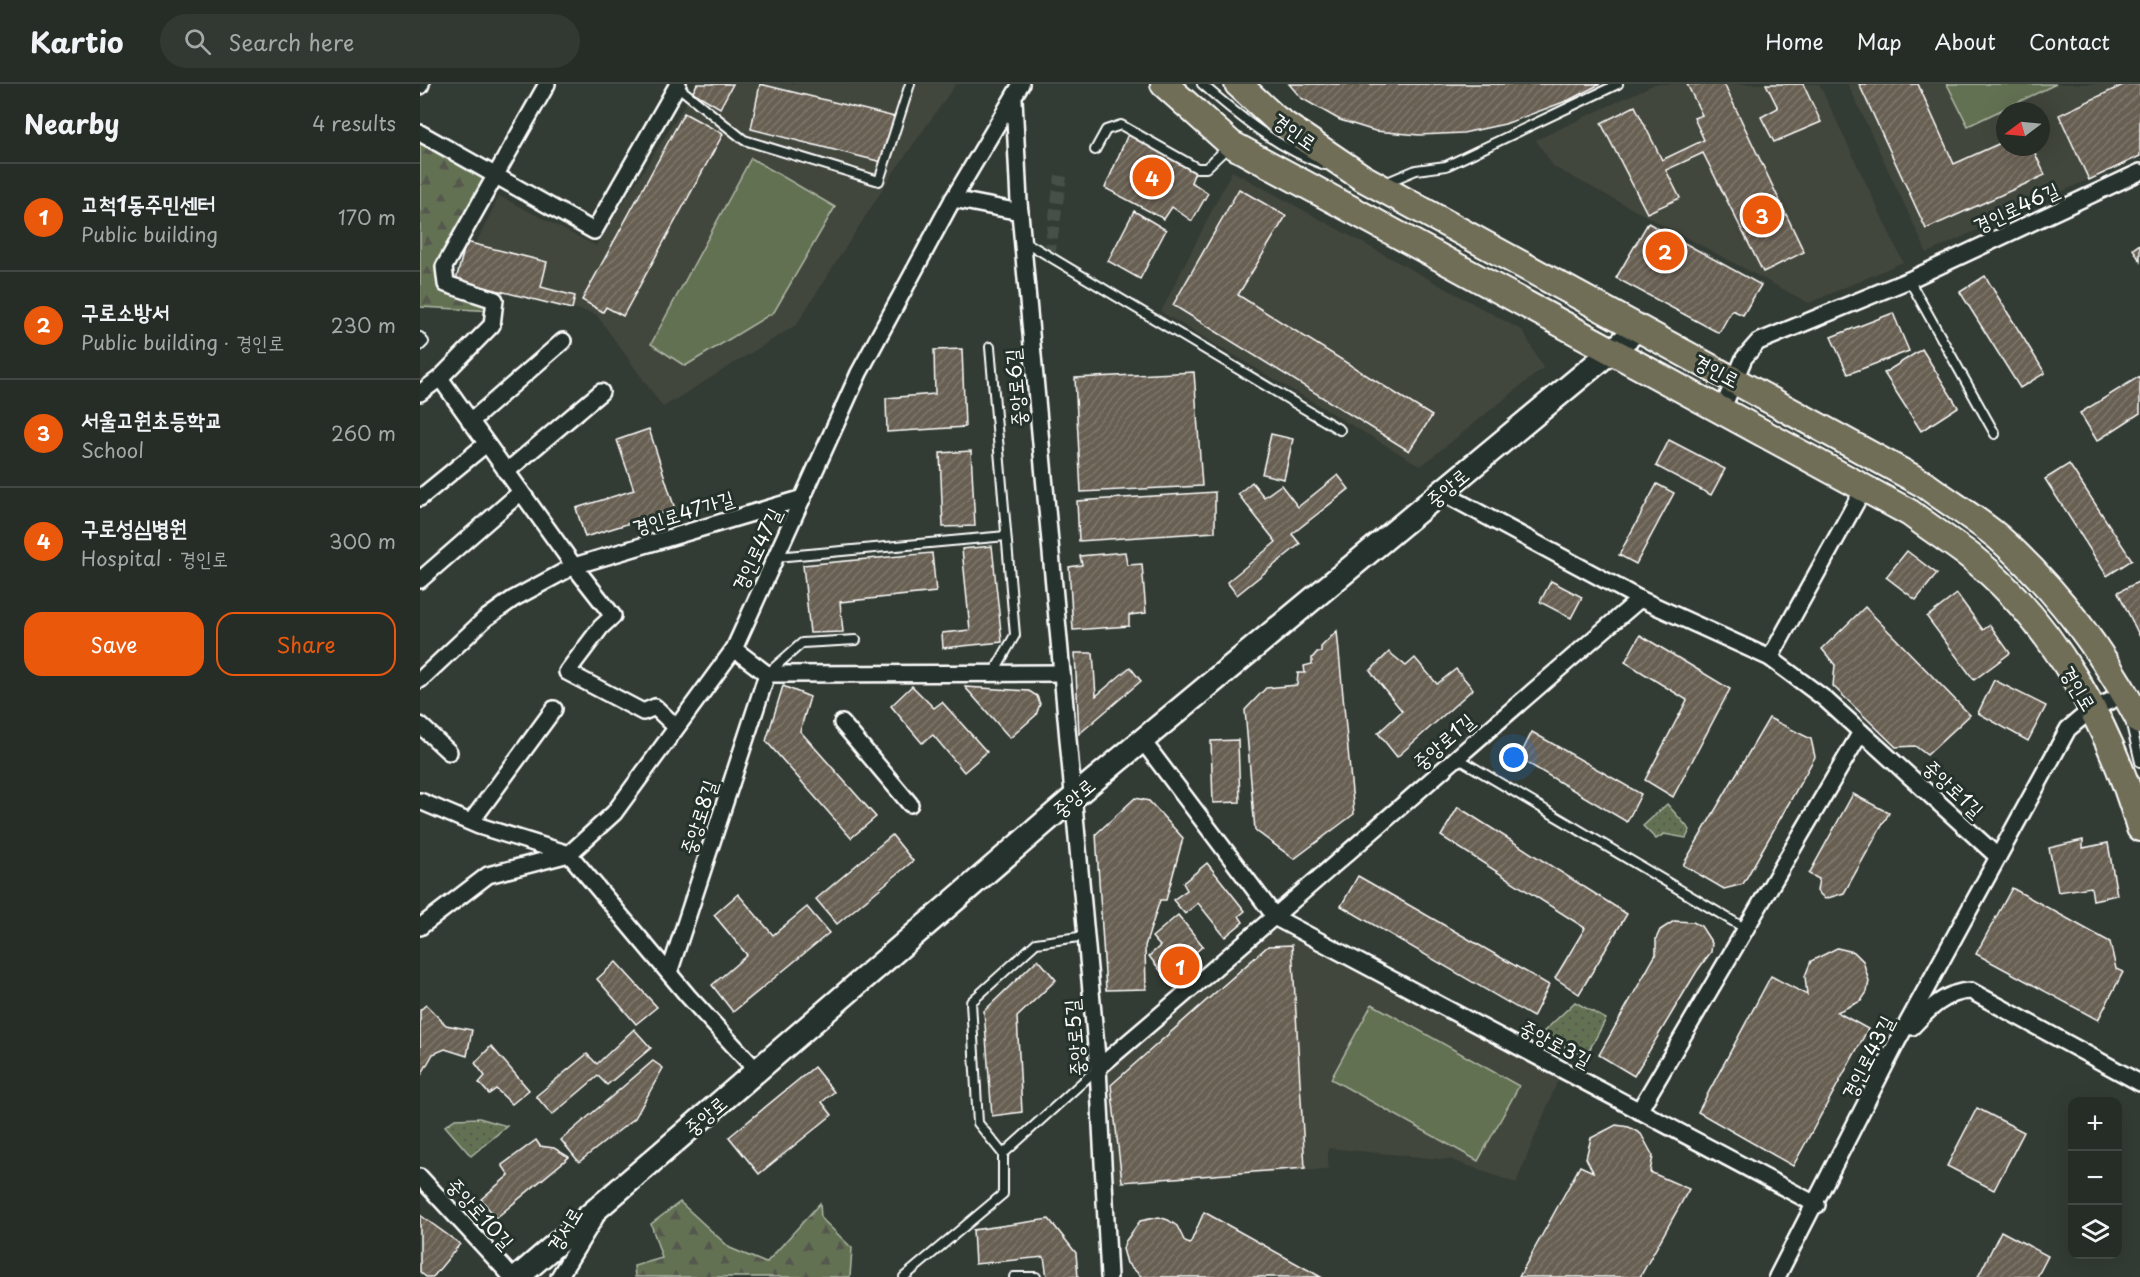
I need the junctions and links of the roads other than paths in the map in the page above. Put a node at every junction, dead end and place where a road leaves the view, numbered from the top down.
1 (547, 84) edge
2 (910, 84) edge
3 (1021, 84) edge
4 (1164, 84) edge
5 (1202, 84) edge
6 (1238, 84) edge
7 (1618, 84) edge
8 (676, 85) edge
9 (1014, 99) junction
10 (420, 133) edge
11 (1232, 144) junction
12 (1095, 150) dead end
13 (2140, 172) edge
14 (496, 176) junction
15 (1370, 182) junction
16 (953, 199) junction
17 (1020, 212) junction
18 (1022, 240) junction
19 (1909, 280) junction
20 (1638, 329) junction
21 (420, 337) edge
22 (563, 341) dead end
23 (420, 346) edge
24 (990, 347) dead end
25 (1611, 350) junction
26 (440, 378) junction
27 (1735, 380) junction
28 (601, 392) dead end
29 (420, 393) edge
30 (1722, 410) junction
31 (470, 422) junction
32 (1340, 430) dead end
33 (1995, 434) dead end
34 (486, 444) junction
35 (506, 472) junction
36 (1864, 488) junction
37 (521, 492) junction
38 (1441, 492) junction
39 (420, 498) edge
40 (803, 498) junction
41 (1006, 536) junction
42 (776, 557) junction
43 (574, 566) junction
44 (420, 580) edge
45 (1640, 599) junction
46 (856, 640) dead end
47 (734, 649) junction
48 (1770, 658) junction
49 (1062, 673) junction
50 (767, 674) junction
51 (993, 674) junction
52 (420, 680) edge
53 (2126, 694) junction
54 (555, 709) dead end
55 (2092, 710) junction
56 (2140, 721) edge
57 (842, 723) dead end
58 (420, 725) edge
59 (676, 727) junction
60 (1861, 732) junction
61 (1142, 740) junction
62 (449, 752) dead end
63 (1456, 757) junction
64 (2140, 762) edge
65 (1074, 797) junction
66 (420, 801) edge
67 (910, 804) dead end
68 (471, 822) junction
69 (2140, 828) edge
70 (570, 854) junction
71 (1998, 857) junction
72 (1276, 918) junction
73 (420, 927) edge
74 (1746, 928) junction
75 (1086, 936) junction
76 (669, 973) junction
77 (1897, 1042) junction
78 (1098, 1068) junction
79 (757, 1071) junction
80 (2140, 1083) edge
81 (1640, 1111) junction
82 (1003, 1154) junction
83 (420, 1177) edge
84 (604, 1203) junction
85 (1817, 1205) junction
86 (512, 1277) edge
87 (518, 1277) edge
88 (559, 1277) edge
89 (904, 1277) edge
90 (1014, 1277) edge
91 (1036, 1277) edge
92 (1108, 1277) edge
93 (1777, 1277) edge

1 - 14 street
2 - 8 lane
3 - 9 street, 경인로47길
4 - 11 main road, 경인로
5 - 15 lane
6 - 15 main road, 경인로
7 - 15 lane
8 - 14 street
9 - 16 street, 경인로47길
9 - 17 street, 중앙로6길
10 - 14 street
11 - 12 lane
11 - 25 main road, 경인로
13 - 19 street, 경인로46길
14 - 26 street
15 - 20 main road, 경인로
16 - 17 street
16 - 40 street, 경인로47길
17 - 18 street, 중앙로6길
18 - 32 lane
18 - 49 street, 중앙로6길
19 - 27 street, 경인로46길
19 - 33 lane
20 - 25 main road, 중앙로
20 - 27 main road, 경인로
21 - 23 lane
22 - 31 street
24 - 41 lane
25 - 30 main road, 경인로
25 - 38 main road, 중앙로
26 - 29 street
26 - 31 street
27 - 30 street, 경인로46길
27 - 53 main road, 경인로
28 - 35 street
30 - 36 main road, 경인로
31 - 34 street
34 - 35 street
34 - 39 street
35 - 37 street
36 - 48 street
36 - 55 main road, 경인로
37 - 43 street
37 - 44 street
38 - 45 street, 중앙로1길
38 - 61 main road, 중앙로
40 - 42 street, 경인로47길
40 - 43 street, 경인로47가길
41 - 42 lane
41 - 51 lane
42 - 47 street, 경인로47길
43 - 52 street, 경인로47가길
43 - 59 street
45 - 48 street, 중앙로1길
45 - 63 street, 중앙로1길
46 - 50 lane
47 - 50 street
47 - 59 street, 경인로47길
48 - 60 street, 중앙로1길
49 - 51 street
49 - 65 street, 중앙로6길
50 - 51 street
50 - 76 street, 중앙로8길
53 - 55 street, 경인로43길
53 - 56 main road, 경인로
53 - 64 lane
54 - 68 street
55 - 69 main road, 경인로
55 - 71 street, 경인로43길
57 - 67 street
58 - 62 street
59 - 70 street, 경인로47길
60 - 71 street, 중앙로1길
60 - 74 street
61 - 65 main road, 중앙로
61 - 72 street, 중앙로3길
63 - 72 street, 중앙로1길
63 - 74 lane
65 - 75 street, 중앙로5길
65 - 79 main road, 중앙로
66 - 68 street
68 - 70 street
70 - 73 street, 경인로47길
70 - 76 street
71 - 77 street, 경인로43길
72 - 78 street
72 - 81 street, 중앙로3길
74 - 81 street
75 - 78 street, 중앙로5길
75 - 82 lane
76 - 79 street
77 - 80 street
77 - 85 street, 경인로43길
78 - 82 lane
78 - 92 street, 중앙로5길
79 - 84 main road, 중앙로
81 - 85 street, 중앙로3길
82 - 89 lane
83 - 86 street, 중앙로10길
84 - 87 main road, 중앙로
84 - 88 street, 경서로
85 - 93 street, 경인로43길
90 - 91 lane

